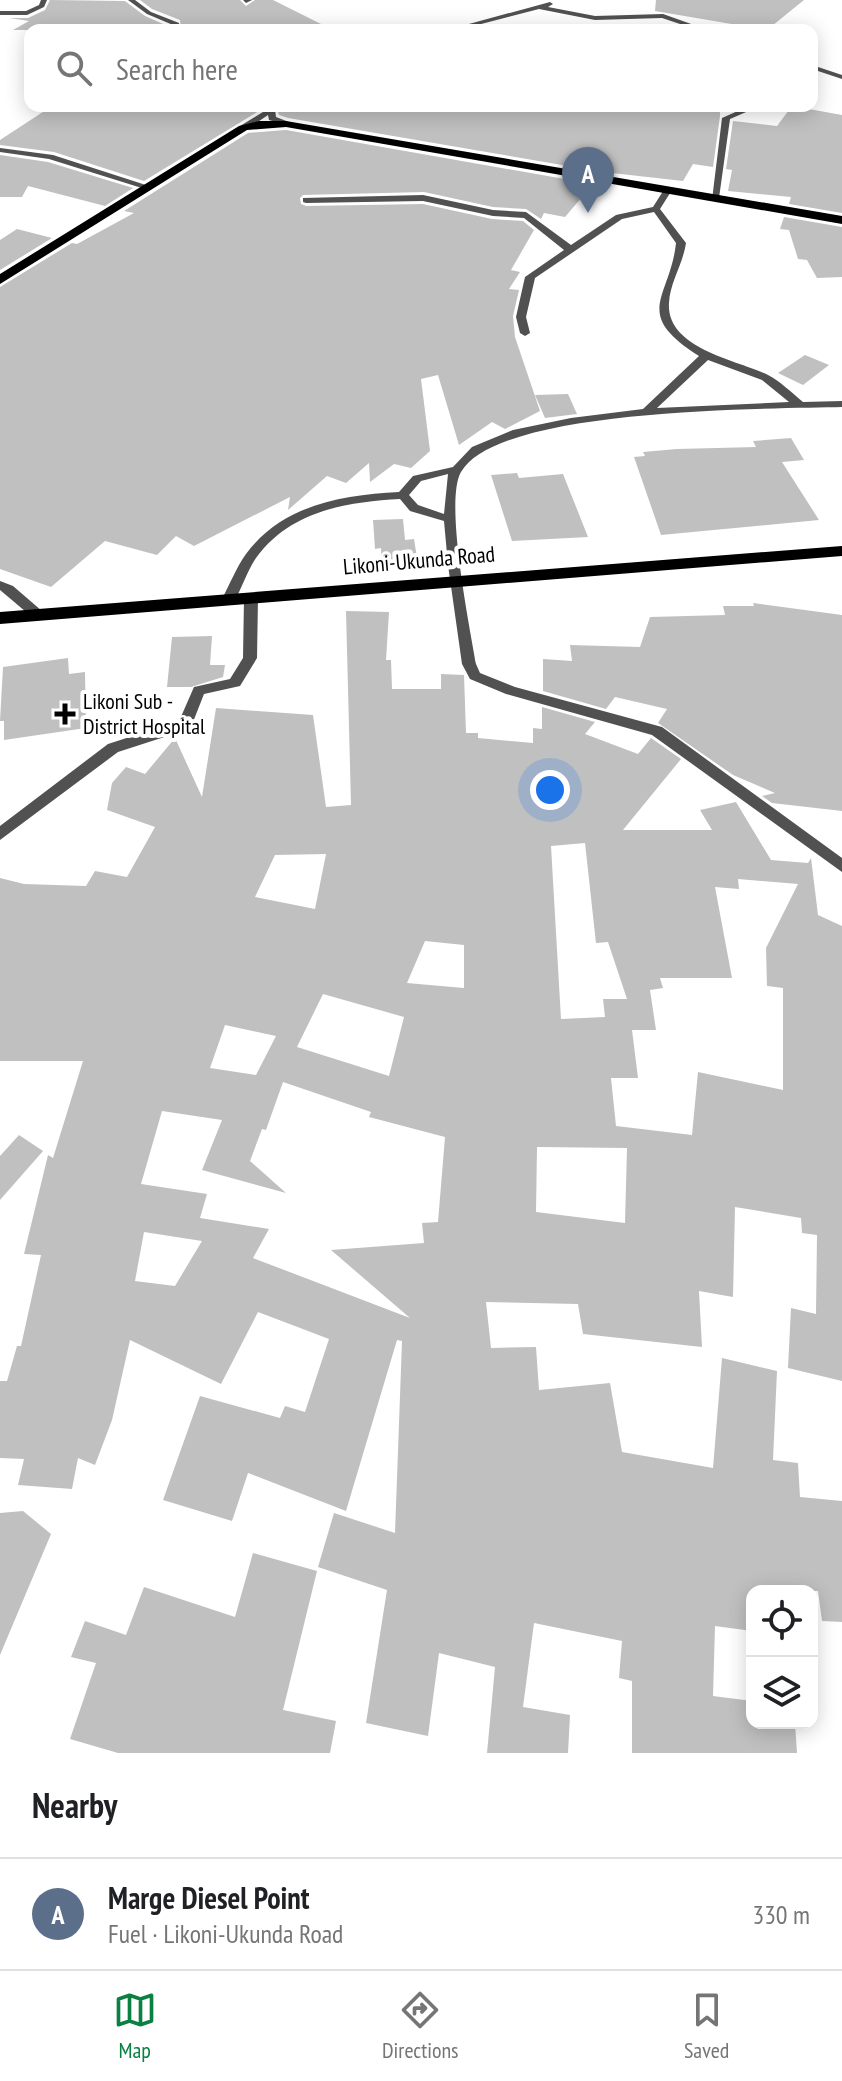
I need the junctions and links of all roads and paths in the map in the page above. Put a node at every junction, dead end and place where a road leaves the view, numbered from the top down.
1 (44, 0) edge
2 (131, 0) edge
3 (558, 0) edge
4 (540, 7) junction
5 (0, 13) edge
6 (177, 24) edge
7 (473, 24) edge
8 (685, 24) edge
9 (818, 69) edge
10 (828, 73) junction
11 (818, 76) edge
12 (842, 77) edge
13 (268, 112) edge
14 (273, 112) edge
15 (741, 112) edge
16 (286, 124) junction
17 (243, 128) junction
18 (0, 150) edge
19 (148, 187) junction
20 (668, 190) junction
21 (715, 198) junction
22 (306, 200) dead end
23 (656, 209) junction
24 (842, 220) edge
25 (568, 248) junction
26 (0, 280) edge
27 (525, 333) dead end
28 (706, 356) junction
29 (842, 404) edge
30 (801, 406) junction
31 (646, 413) junction
32 (455, 470) junction
33 (403, 495) junction
34 (449, 519) junction
35 (842, 551) edge
36 (459, 580) junction
37 (0, 585) edge
38 (251, 598) junction
39 (229, 599) junction
40 (37, 614) junction
41 (0, 618) edge
42 (0, 834) edge
43 (842, 866) edge

1 - 5 street
2 - 6 street
3 - 4 street
4 - 7 street
4 - 8 street
9 - 10 street
10 - 11 street
10 - 12 street
13 - 17 street
14 - 16 street
15 - 21 street
16 - 17 highway
16 - 20 highway
17 - 19 highway
18 - 19 street
19 - 26 highway
20 - 21 highway
20 - 23 street
21 - 24 highway
22 - 25 street
23 - 25 street
23 - 28 street
25 - 27 street
28 - 30 street
28 - 31 street
29 - 30 street
30 - 31 street
31 - 32 street
32 - 33 street
32 - 34 street
33 - 34 street
33 - 39 street
34 - 36 street
35 - 36 highway, Likoni-Ukunda Road
36 - 38 highway, Likoni-Ukunda Road
36 - 43 street
37 - 40 street
38 - 39 highway, Likoni-Ukunda Road
38 - 42 street
39 - 40 highway, Likoni-Ukunda Road
40 - 41 highway, Likoni-Ukunda Road

